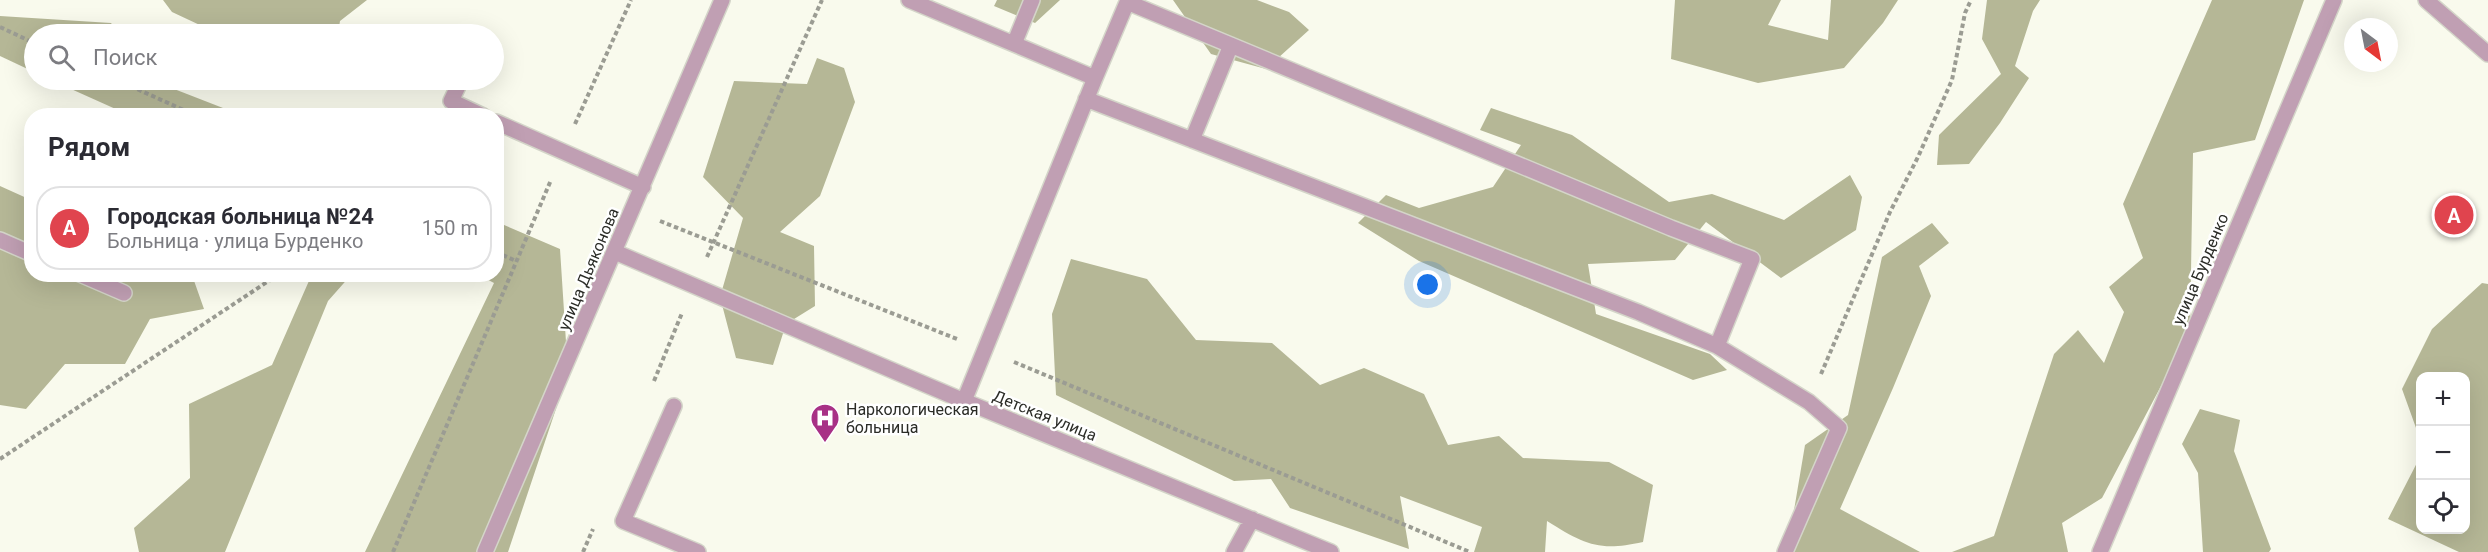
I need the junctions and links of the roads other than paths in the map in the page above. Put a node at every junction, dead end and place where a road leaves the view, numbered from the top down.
1 (722, 0) edge
2 (909, 0) edge
3 (1032, 0) edge
4 (2334, 0) edge
5 (2427, 0) edge
6 (1128, 1) edge
7 (1014, 44) junction
8 (1231, 45) junction
9 (2488, 54) edge
10 (1095, 78) junction
11 (456, 90) edge
12 (1086, 99) junction
13 (466, 108) edge
14 (504, 126) edge
15 (1192, 140) junction
16 (643, 187) junction
17 (0, 240) edge
18 (24, 250) edge
19 (615, 252) junction
20 (99, 282) edge
21 (124, 293) dead end
22 (1718, 346) junction
23 (964, 401) junction
24 (674, 406) dead end
25 (1252, 519) junction
26 (664, 546) edge
27 (485, 552) edge
28 (698, 552) edge
29 (1234, 552) edge
30 (1331, 552) edge
31 (1785, 552) edge
32 (2100, 552) edge

1 - 16 street, улица Дьяконова
2 - 7 street
3 - 7 street
4 - 32 street, улица Бурденко
5 - 9 street
6 - 8 street
6 - 10 street
7 - 10 street
8 - 15 street
8 - 22 street
10 - 12 street
11 - 13 street
12 - 15 street
12 - 23 street
14 - 16 street
15 - 22 street
16 - 19 street, улица Дьяконова
17 - 18 street
19 - 23 street, Детская улица
19 - 27 street, улица Дьяконова
20 - 21 street
22 - 31 street
23 - 25 street, Детская улица
24 - 26 street
25 - 29 street
25 - 30 street, Детская улица
26 - 28 street

